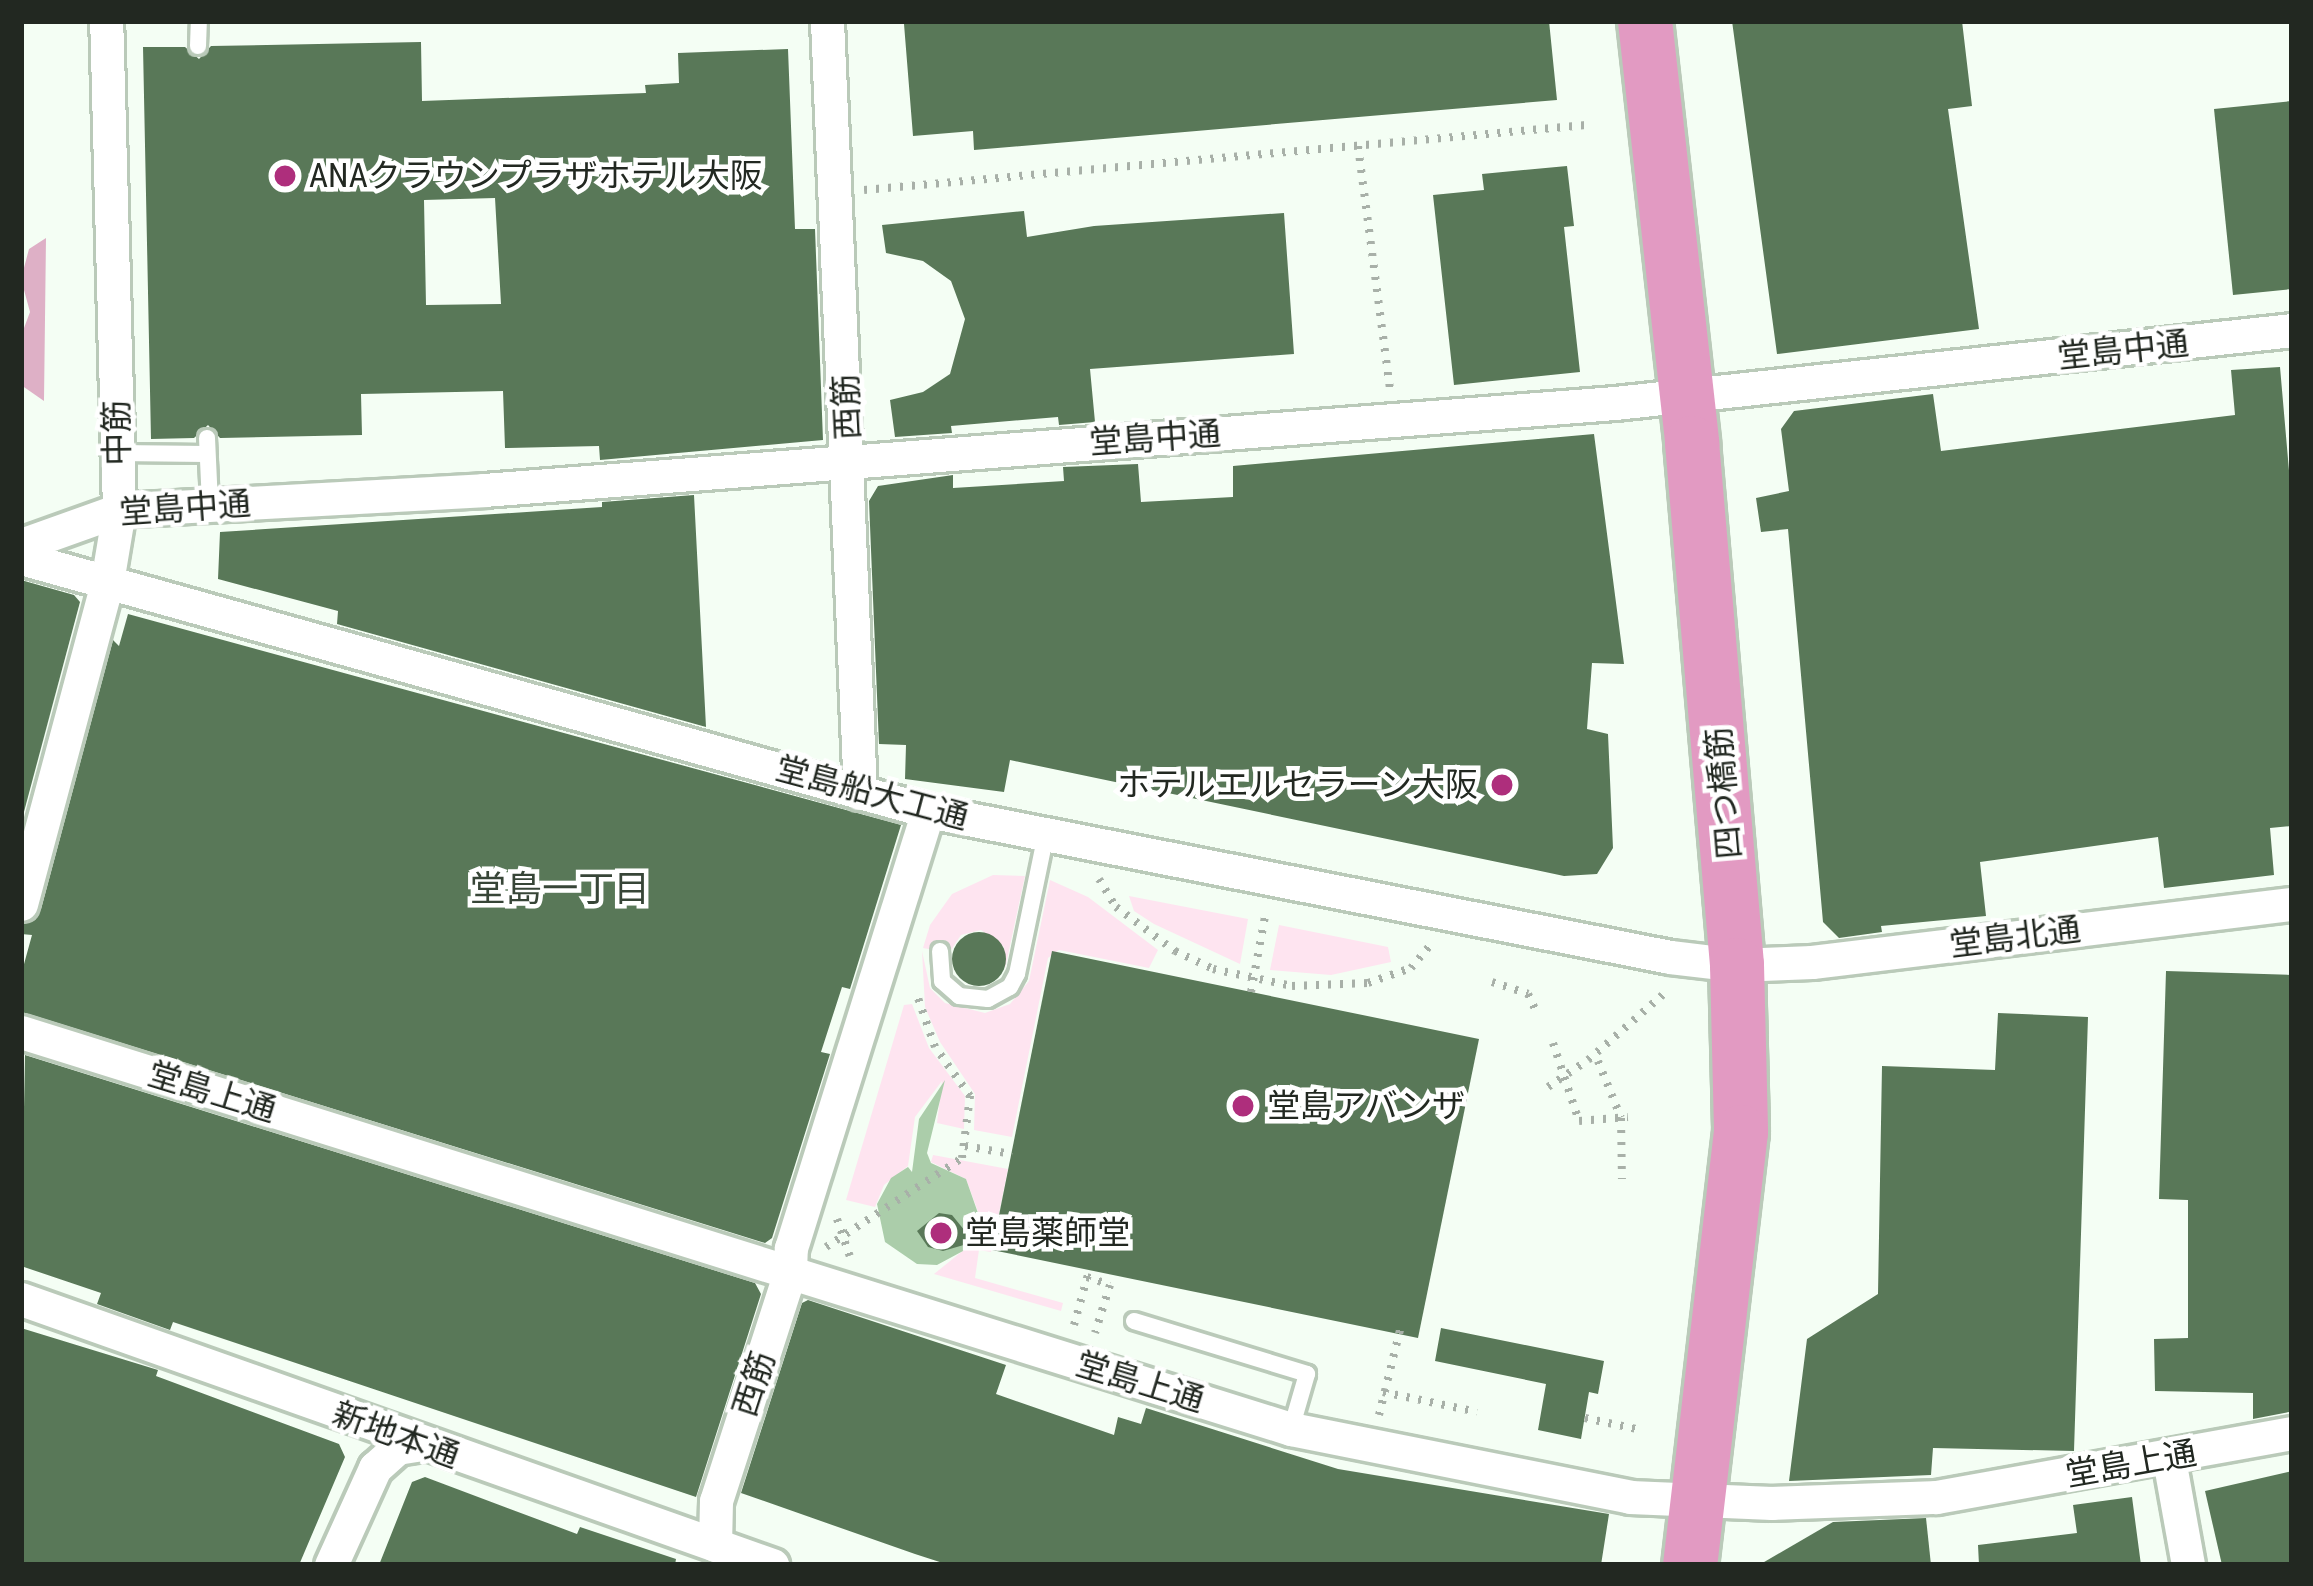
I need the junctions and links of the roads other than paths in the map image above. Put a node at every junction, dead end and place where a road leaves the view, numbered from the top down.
1 (106, 21) edge
2 (199, 21) edge
3 (827, 21) edge
4 (1645, 21) edge
5 (198, 46) dead end
6 (2292, 331) edge
7 (1687, 397) junction
8 (118, 453) junction
9 (849, 460) junction
10 (210, 505) junction
11 (118, 510) junction
12 (21, 545) edge
13 (21, 558) edge
14 (107, 582) junction
15 (860, 794) junction
16 (928, 811) junction
17 (1046, 834) junction
18 (21, 904) edge
19 (2292, 904) edge
20 (940, 951) dead end
21 (1737, 965) junction
22 (21, 1032) edge
23 (790, 1272) junction
24 (21, 1299) edge
25 (1134, 1321) dead end
26 (1291, 1429) junction
27 (2292, 1433) edge
28 (421, 1444) junction
29 (2169, 1459) junction
30 (1698, 1500) junction
31 (715, 1545) junction
32 (331, 1565) edge
33 (772, 1565) edge
34 (1690, 1565) edge
35 (2188, 1565) edge

1 - 8 street, 中筋
2 - 5 lane
3 - 9 street, 西筋
4 - 7 main road, 四つ橋筋
6 - 7 street, 堂島中通
7 - 9 street, 堂島中通
7 - 21 main road, 四つ橋筋
8 - 10 lane
8 - 11 street, 中筋
9 - 10 street, 堂島中通
9 - 15 street, 西筋
10 - 11 street, 堂島中通
11 - 12 street, 堂島中通
11 - 14 street, 中筋
13 - 14 street, 堂島船大工通
14 - 15 street, 堂島船大工通
14 - 18 street, 中筋
15 - 16 street, 堂島船大工通
16 - 17 street, 堂島船大工通
16 - 23 street, 西筋
17 - 20 lane
17 - 21 street, 堂島船大工通
19 - 21 street, 堂島北通
21 - 30 main road, 四つ橋筋
22 - 23 street, 堂島上通
23 - 26 street, 堂島上通
23 - 31 street, 西筋
24 - 28 street, 新地本通
25 - 26 lane
26 - 30 street, 堂島上通
27 - 29 street, 堂島上通
28 - 31 street, 新地本通
28 - 32 street
29 - 30 street, 堂島上通
29 - 35 street
30 - 34 main road, 四つ橋筋
31 - 33 street, 新地本通

